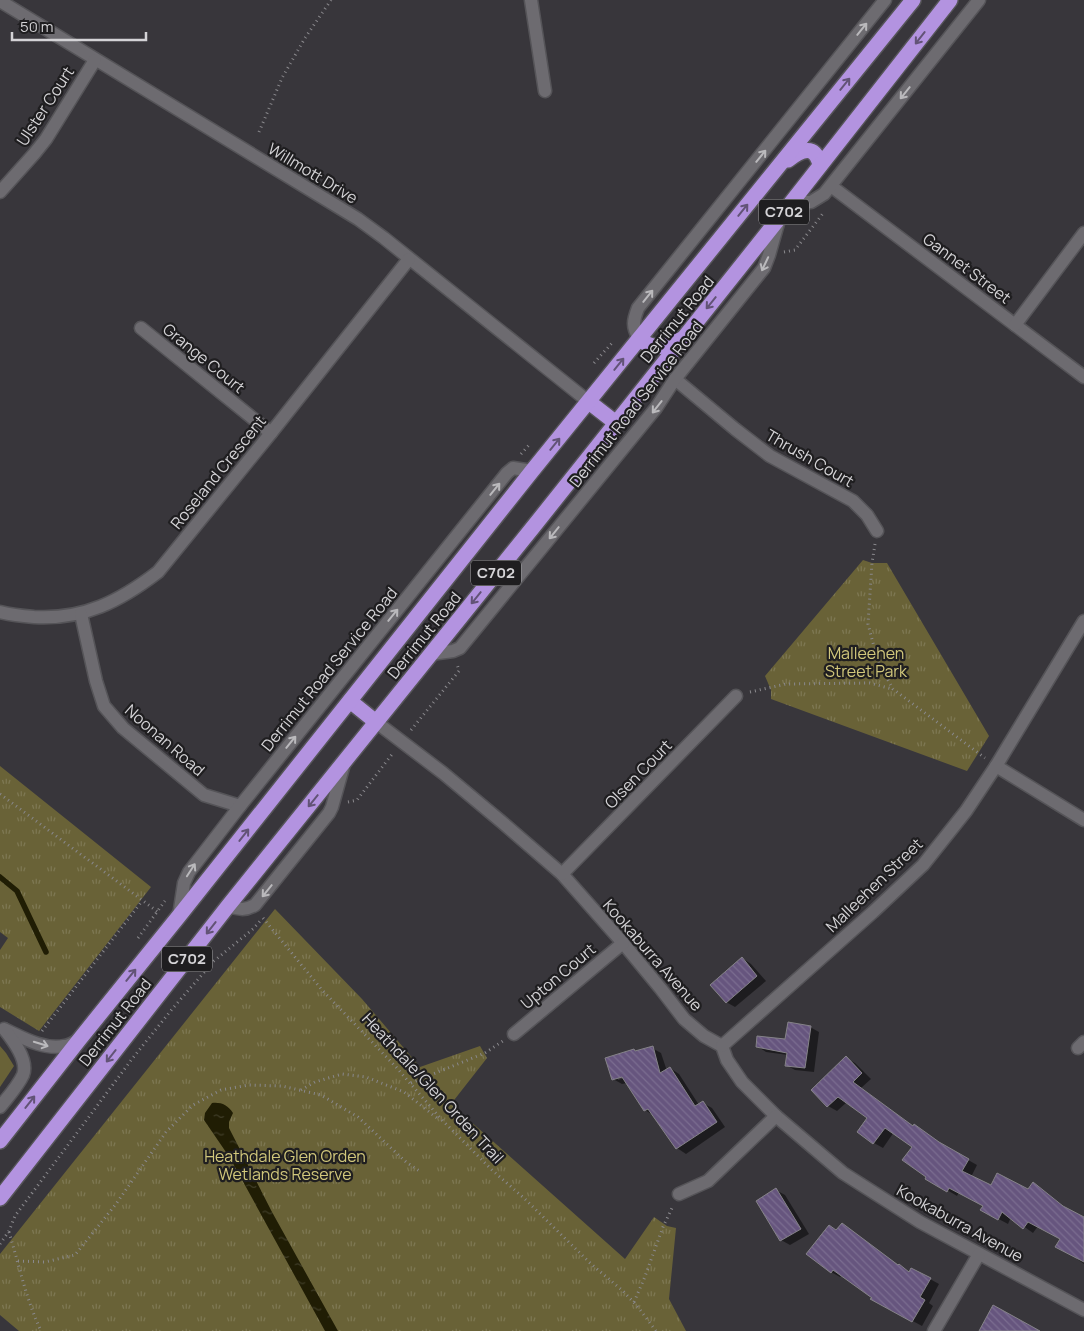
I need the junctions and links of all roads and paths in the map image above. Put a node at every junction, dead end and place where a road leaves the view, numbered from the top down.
1 (331, 0) edge
2 (531, 0) edge
3 (886, 0) edge
4 (913, 0) edge
5 (950, 0) edge
6 (979, 0) edge
7 (0, 2) edge
8 (94, 60) junction
9 (544, 90) dead end
10 (259, 132) dead end
11 (820, 166) junction
12 (775, 170) junction
13 (831, 186) junction
14 (0, 192) edge
15 (791, 202) junction
16 (780, 217) junction
17 (1084, 233) edge
18 (770, 255) junction
19 (409, 259) junction
20 (1015, 325) junction
21 (141, 328) dead end
22 (639, 339) junction
23 (682, 339) junction
24 (1084, 377) edge
25 (675, 380) junction
26 (589, 402) junction
27 (616, 423) junction
28 (271, 433) junction
29 (532, 471) junction
30 (878, 531) joint
31 (0, 612) edge
32 (81, 614) junction
33 (1084, 621) edge
34 (431, 654) junction
35 (893, 689) junction
36 (736, 696) joint
37 (350, 701) junction
38 (376, 722) junction
39 (345, 761) junction
40 (996, 766) junction
41 (0, 794) edge
42 (240, 806) junction
43 (1084, 820) edge
44 (562, 874) junction
45 (266, 892) junction
46 (142, 900) junction
47 (228, 906) junction
48 (180, 916) junction
49 (263, 918) junction
50 (138, 938) dead end
51 (623, 943) junction
52 (2, 1027) edge
53 (514, 1034) joint
54 (79, 1040) junction
55 (34, 1042) junction
56 (722, 1046) junction
57 (411, 1083) junction
58 (301, 1090) junction
59 (0, 1107) edge
60 (776, 1116) junction
61 (446, 1124) junction
62 (0, 1141) edge
63 (421, 1172) dead end
64 (679, 1194) joint
65 (0, 1198) edge
66 (9, 1231) junction
67 (0, 1244) edge
68 (979, 1254) junction
69 (18, 1260) junction
70 (634, 1302) junction
71 (1084, 1310) edge
72 (41, 1331) edge
73 (656, 1331) edge
74 (934, 1331) edge

1 - 10 path
2 - 9 street
22 -> 3 street
12 -> 4 highway, Derrimut Road / C702
5 -> 11 highway, Derrimut Road / C702
6 -> 13 street
7 - 8 street, Willmott Drive
8 - 14 street, Ulster Court
8 - 19 street, Willmott Drive
11 - 12 highway
11 - 15 highway, Derrimut Road / C702
22 -> 12 highway, Derrimut Road / C702
13 - 15 street
13 - 18 path
13 - 20 street, Gannet Street
15 - 16 highway, Derrimut Road / C702
16 - 18 street, Derrimut Road Service Road
16 -> 23 highway, Derrimut Road / C702
17 - 20 street
18 -> 25 street, Derrimut Road Service Road
19 - 26 street, Willmott Drive
19 - 28 street, Roseland Crescent
20 - 24 street, Gannet Street
21 - 28 street, Grange Court
22 - 23 highway
26 -> 22 highway, Derrimut Road / C702
23 - 27 highway, Derrimut Road / C702
25 - 30 street, Thrush Court
25 -> 34 street, Derrimut Road Service Road
26 - 27 highway
29 -> 26 highway, Derrimut Road / C702
27 -> 34 highway, Derrimut Road / C702
28 - 32 street, Roseland Crescent
29 - 37 highway, Derrimut Road / C702
42 -> 29 street, Derrimut Road Service Road
30 - 35 path
31 - 32 street, Roseland Crescent
32 - 42 street, Noonan Road
33 - 40 street, Malleehen Street
34 - 38 highway, Derrimut Road / C702
35 - 36 path
35 - 40 path
36 - 44 street, Olsen Court
37 - 38 highway
48 -> 37 highway, Derrimut Road / C702
38 - 39 highway, Derrimut Road / C702
38 - 44 street, Kookaburra Avenue
39 -> 45 street
39 -> 47 highway, Derrimut Road / C702
40 - 43 street
40 - 56 street, Malleehen Street
41 - 46 path
48 -> 42 street, Derrimut Road Service Road
44 - 51 street, Kookaburra Avenue
45 - 47 street
45 - 49 path
46 - 50 path
46 - 55 path
47 -> 65 highway, Derrimut Road / C702
54 -> 48 highway, Derrimut Road / C702
49 - 57 path, Heathdale/Glen Orden Trail
49 - 66 path
51 - 53 street, Upton Court
51 - 56 street, Kookaburra Avenue
52 - 55 street
52 - 59 street
53 - 57 path
55 -> 54 street
62 -> 54 highway, Derrimut Road / C702
56 - 60 street, Kookaburra Avenue
57 - 61 path, Heathdale/Glen Orden Trail
58 - 61 path
58 - 63 path
58 - 69 path
60 - 64 street
60 - 68 street, Kookaburra Avenue
61 - 70 path, Heathdale/Glen Orden Trail
64 - 70 path
66 - 67 path
66 - 69 path
68 - 71 street, Kookaburra Avenue
68 - 74 street
69 - 72 path
70 - 73 path, Heathdale/Glen Orden Trail

